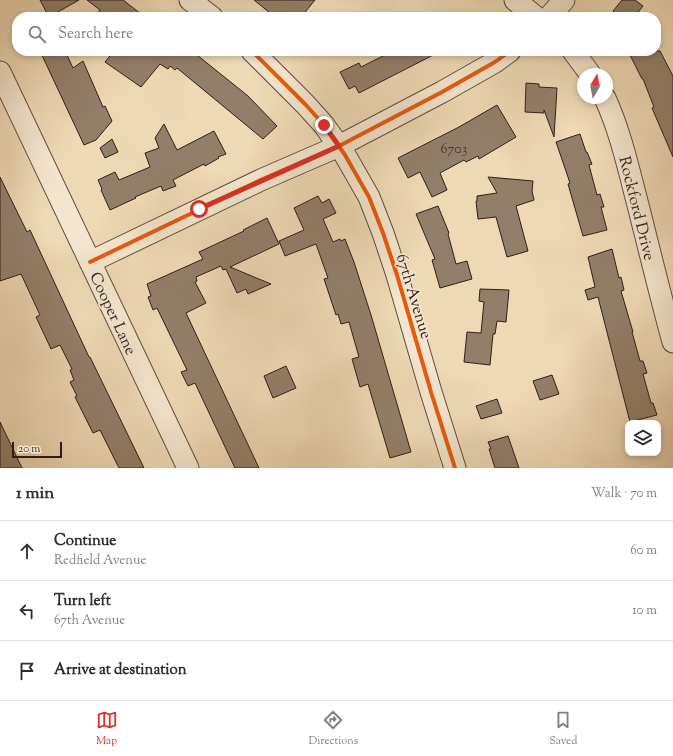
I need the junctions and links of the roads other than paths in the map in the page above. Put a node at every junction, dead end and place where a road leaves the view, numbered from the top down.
1 (190, 0) edge
2 (515, 0) edge
3 (564, 0) edge
4 (206, 12) edge
5 (530, 12) edge
6 (554, 12) edge
7 (257, 56) edge
8 (503, 56) edge
9 (577, 56) edge
10 (586, 68) edge
11 (0, 72) edge
12 (608, 104) edge
13 (339, 146) junction
14 (90, 262) junction
15 (673, 342) edge
16 (188, 468) edge
17 (455, 468) edge

1 - 4 street
2 - 5 street
3 - 6 street
7 - 13 street, 67th Avenue
8 - 13 street
9 - 10 street
11 - 14 street, Cooper Lane
12 - 15 street, Rockford Drive
13 - 14 street
13 - 17 street, 67th Avenue
14 - 16 street, Cooper Lane

